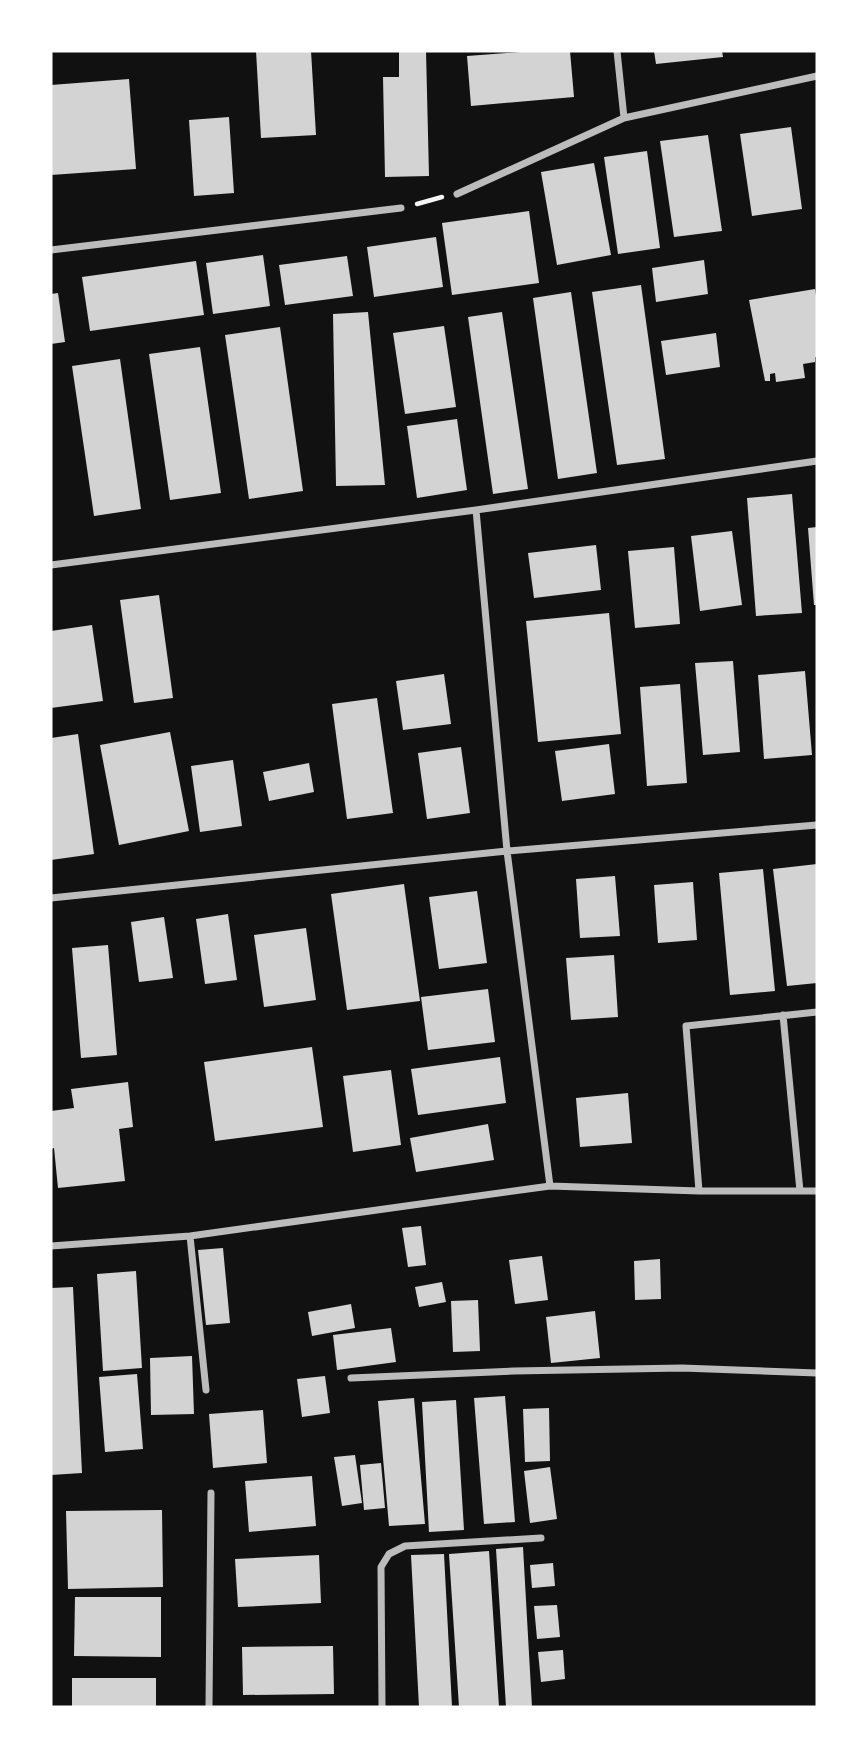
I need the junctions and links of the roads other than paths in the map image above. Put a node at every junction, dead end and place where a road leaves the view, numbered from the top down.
1 (617, 51) edge
2 (817, 76) edge
3 (624, 118) junction
4 (457, 194) road end
5 (401, 208) road end
6 (51, 250) edge
7 (817, 461) edge
8 (476, 509) junction
9 (51, 565) edge
10 (817, 825) edge
11 (508, 851) junction
12 (51, 898) edge
13 (817, 1012) edge
14 (783, 1016) junction
15 (550, 1186) junction
16 (699, 1191) junction
17 (800, 1191) junction
18 (817, 1191) edge
19 (190, 1236) junction
20 (51, 1246) edge
21 (817, 1373) edge
22 (351, 1378) dead end
23 (206, 1390) dead end
24 (211, 1493) dead end
25 (541, 1538) dead end
26 (208, 1707) edge
27 (382, 1707) edge

1 - 3 street
2 - 3 street
3 - 4 street
5 - 6 street
7 - 8 street
8 - 9 street
8 - 11 street
10 - 11 street
11 - 12 street
11 - 15 street
13 - 14 street
14 - 16 street
14 - 17 street
15 - 16 street
15 - 19 street
16 - 17 street
17 - 18 street
19 - 20 street
19 - 23 street
21 - 22 street
24 - 26 street
25 - 27 street

